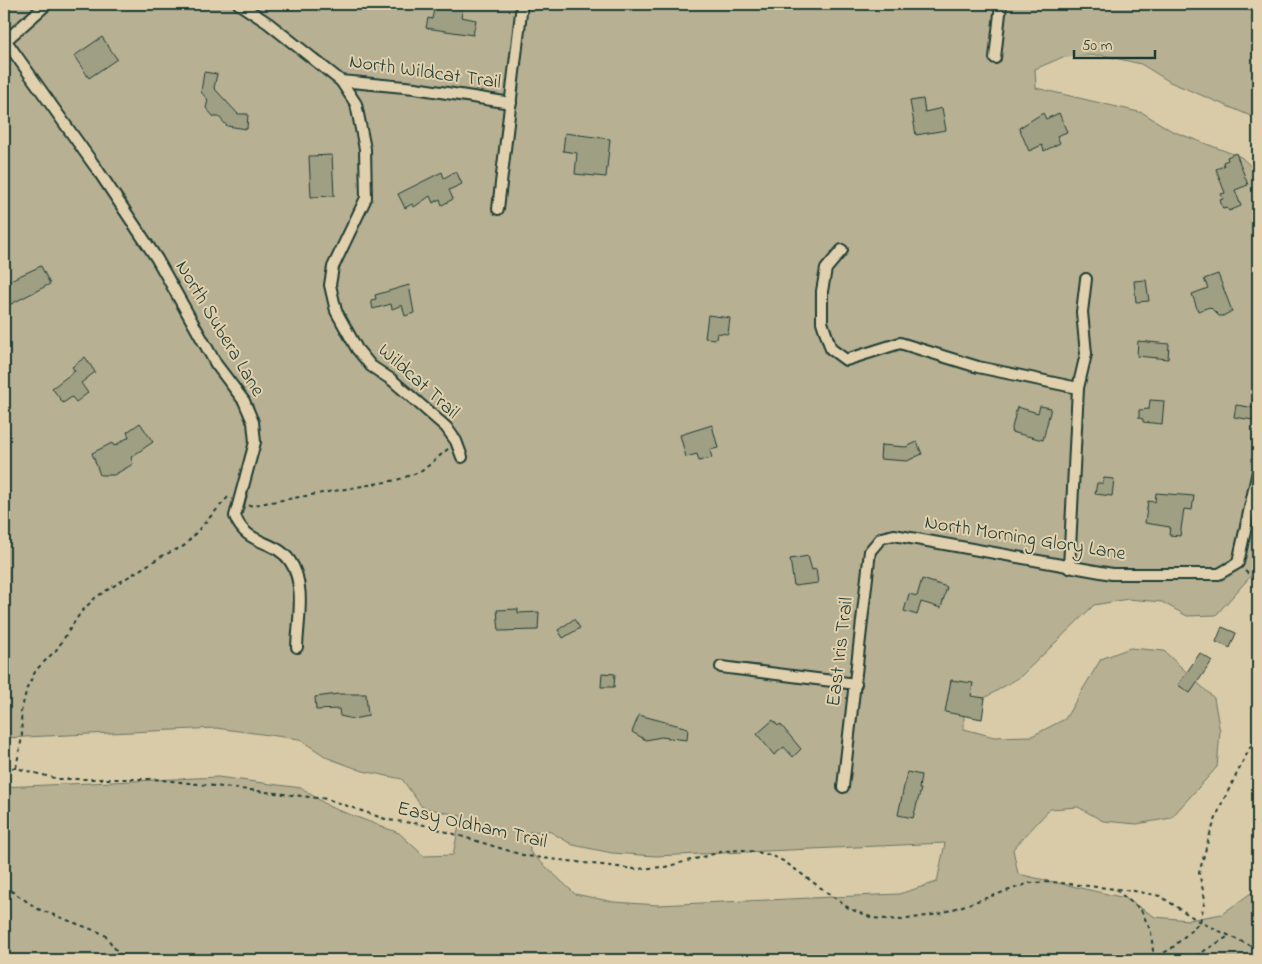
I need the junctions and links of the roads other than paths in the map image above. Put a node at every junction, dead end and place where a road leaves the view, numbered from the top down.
1 (47, 4) edge
2 (239, 4) edge
3 (522, 4) edge
4 (1001, 4) edge
5 (5, 42) edge
6 (995, 58) dead end
7 (341, 80) junction
8 (511, 104) junction
9 (498, 209) dead end
10 (842, 250) dead end
11 (1086, 278) dead end
12 (1078, 388) junction
13 (462, 457) dead end
14 (1258, 471) edge
15 (894, 535) joint
16 (1069, 568) junction
17 (297, 647) dead end
18 (721, 667) dead end
19 (856, 684) junction
20 (843, 787) dead end

1 - 5 street
2 - 7 street, North Wildcat Trail
3 - 8 street
4 - 6 street
5 - 17 street, North Subera Lane
7 - 8 street, North Wildcat Trail
7 - 13 street, Wildcat Trail
8 - 9 street
10 - 12 street
11 - 12 street
12 - 16 street
14 - 16 street, North Morning Glory Lane
15 - 16 street, North Morning Glory Lane
15 - 19 street, East Iris Trail
18 - 19 street
19 - 20 street, East Iris Trail

